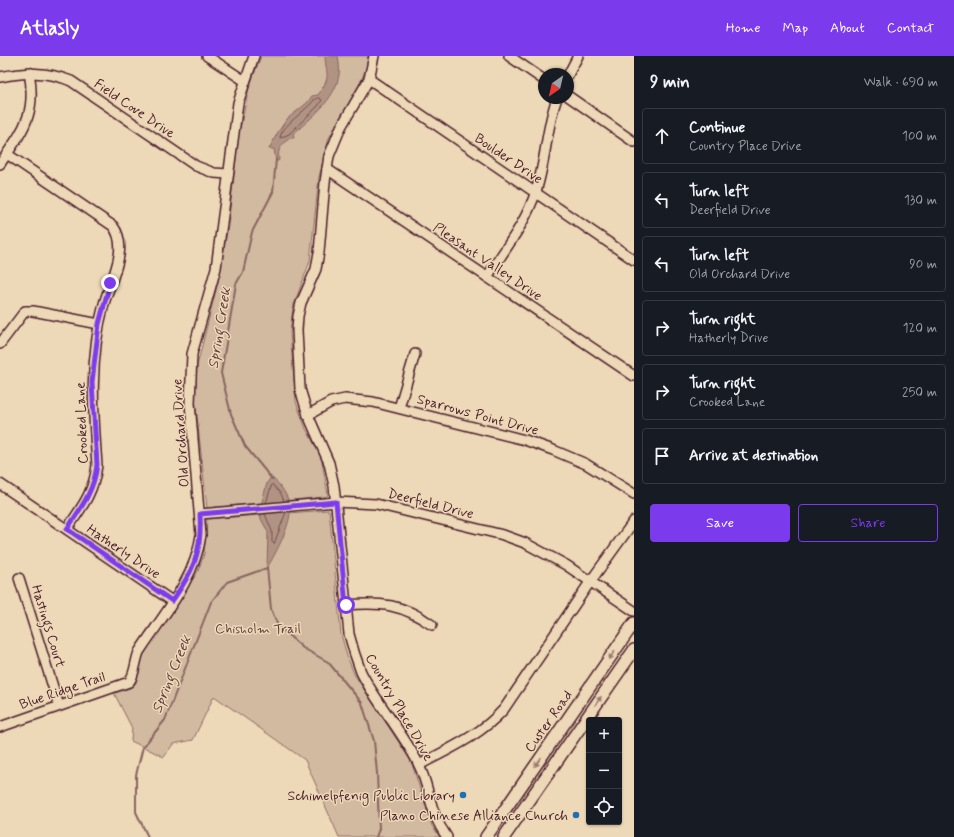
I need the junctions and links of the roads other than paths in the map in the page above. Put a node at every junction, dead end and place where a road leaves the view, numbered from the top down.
1 (207, 56) edge
2 (254, 56) edge
3 (374, 56) edge
4 (509, 56) edge
5 (578, 56) edge
6 (572, 68) edge
7 (29, 72) junction
8 (538, 76) edge
9 (0, 77) edge
10 (369, 79) junction
11 (245, 81) junction
12 (574, 100) edge
13 (555, 104) edge
14 (634, 142) edge
15 (6, 154) junction
16 (0, 164) edge
17 (327, 169) junction
18 (228, 174) junction
19 (535, 193) junction
20 (634, 260) edge
21 (487, 277) junction
22 (99, 324) junction
23 (0, 344) edge
24 (414, 354) dead end
25 (634, 376) edge
26 (399, 408) junction
27 (308, 415) junction
28 (0, 484) edge
29 (634, 494) edge
30 (336, 502) junction
31 (200, 514) junction
32 (634, 521) edge
33 (67, 529) junction
34 (19, 578) dead end
35 (590, 582) junction
36 (172, 601) junction
37 (346, 605) junction
38 (634, 611) edge
39 (634, 623) edge
40 (432, 625) dead end
41 (634, 650) edge
42 (133, 678) joint
43 (59, 706) junction
44 (0, 727) edge
45 (419, 766) junction
46 (447, 837) edge
47 (486, 837) edge
48 (504, 837) edge

1 - 11 street
2 - 11 street, Old Orchard Drive
3 - 10 street, Country Place Drive
4 - 8 street
5 - 6 street
7 - 9 street, Field Cove Drive
7 - 15 street
7 - 18 street, Field Cove Drive
10 - 17 street, Country Place Drive
10 - 19 street, Boulder Drive
11 - 18 street, Old Orchard Drive
12 - 14 street
13 - 19 street
15 - 16 street
15 - 22 street, Crooked Lane
17 - 21 street, Pleasant Valley Drive
17 - 27 street, Country Place Drive
18 - 31 street, Old Orchard Drive
19 - 20 street, Boulder Drive
19 - 21 street
21 - 25 street, Pleasant Valley Drive
22 - 23 street
22 - 33 street, Crooked Lane
24 - 26 street
26 - 27 street, Sparrows Point Drive
26 - 29 street, Sparrows Point Drive
27 - 30 street, Country Place Drive
28 - 33 street, Hatherly Drive
30 - 31 street, Deerfield Drive
30 - 35 street, Deerfield Drive
30 - 37 street, Country Place Drive
31 - 36 street, Old Orchard Drive
32 - 35 street
33 - 36 street, Hatherly Drive
34 - 43 street, Hastings Court
35 - 38 street, Deerfield Drive
35 - 45 street
36 - 42 street, Old Orchard Drive
37 - 40 street
37 - 45 street, Country Place Drive
39 -> 47 main road, Custer Road
48 -> 41 main road
42 - 43 street, Blue Ridge Trail
43 - 44 street, Blue Ridge Trail
45 - 46 street, Country Place Drive

